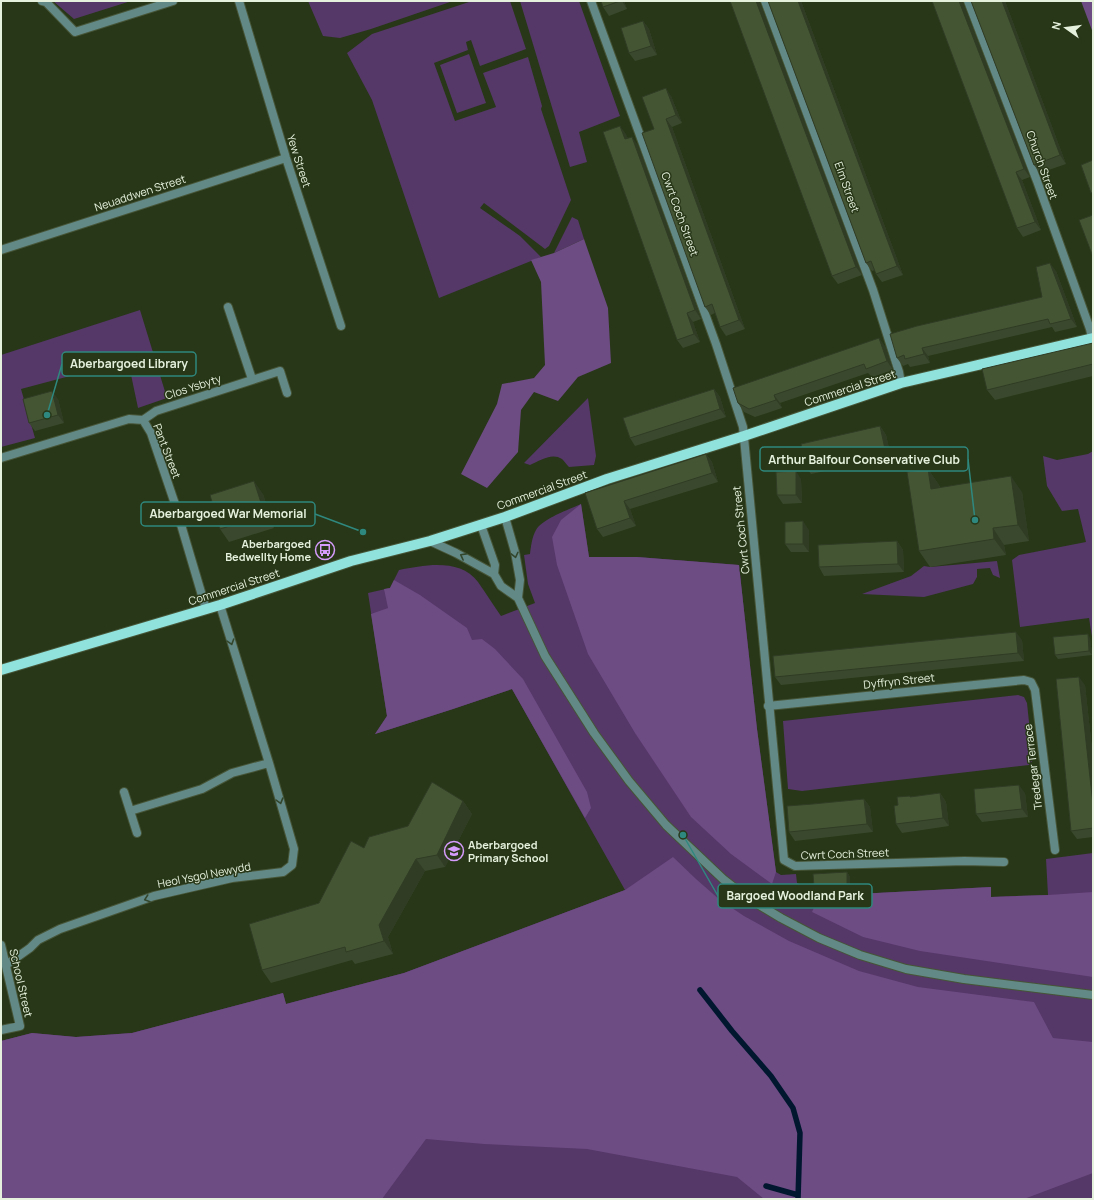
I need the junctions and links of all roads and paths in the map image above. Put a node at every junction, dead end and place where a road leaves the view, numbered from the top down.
1 (42, 1) edge
2 (173, 1) edge
3 (239, 1) edge
4 (591, 1) edge
5 (765, 1) edge
6 (968, 1) edge
7 (286, 158) junction
8 (1, 250) edge
9 (228, 307) dead end
10 (341, 326) dead end
11 (1093, 338) edge
12 (252, 379) junction
13 (901, 383) junction
14 (287, 393) dead end
15 (143, 420) junction
16 (744, 436) junction
17 (1, 458) edge
18 (504, 517) junction
19 (481, 525) junction
20 (430, 541) junction
21 (494, 574) junction
22 (518, 598) junction
23 (220, 605) junction
24 (206, 609) junction
25 (1, 670) edge
26 (1031, 682) joint
27 (768, 706) junction
28 (270, 763) junction
29 (124, 792) dead end
30 (130, 810) junction
31 (137, 832) dead end
32 (1054, 850) dead end
33 (1004, 862) dead end
34 (1, 945) edge
35 (6, 965) junction
36 (1093, 994) edge
37 (1, 1030) edge

1 - 2 street
3 - 7 street, Yew Street
4 - 16 street, Cwrt Coch Street
5 - 13 street, Elm Street
6 - 11 street, Church Street
7 - 8 street, Neuaddwen Street
7 - 10 street, Yew Street
9 - 12 street
11 - 13 main road, Commercial Street
12 - 14 street, Clos Ysbyty
12 - 15 street, Clos Ysbyty
13 - 16 main road, Commercial Street
15 - 17 street, Pant Street
15 - 24 street, Pant Street
16 - 18 main road, Commercial Street
16 - 27 street, Cwrt Coch Street
18 - 19 main road, Commercial Street
18 -> 22 street
19 - 20 main road, Commercial Street
19 - 21 street
21 -> 20 street
20 - 23 main road, Commercial Street
21 - 22 street
22 - 36 street
23 - 24 main road, Commercial Street
23 -> 28 street, Heol Ysgol Newydd
24 - 25 main road, Commercial Street
26 - 27 street, Dyffryn Street
26 - 32 street, Tredegar Terrace
27 - 33 street, Cwrt Coch Street
28 - 30 street
28 -> 35 street, Heol Ysgol Newydd
29 - 30 street
30 - 31 street
34 - 35 street, School Street
35 - 37 street, School Street

